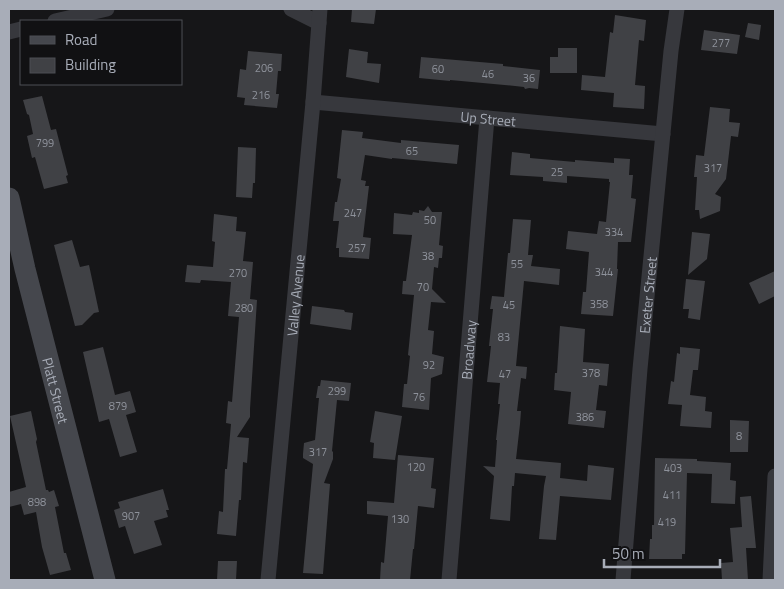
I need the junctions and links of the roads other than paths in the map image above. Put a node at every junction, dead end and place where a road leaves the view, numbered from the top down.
1 (107, 9) edge
2 (290, 9) edge
3 (677, 9) edge
4 (319, 16) edge
5 (59, 20) edge
6 (313, 102) junction
7 (487, 118) junction
8 (663, 134) junction
9 (9, 198) edge
10 (775, 476) edge
11 (105, 580) edge
12 (268, 580) edge
13 (449, 580) edge
14 (623, 580) edge
15 (770, 580) edge

1 - 5 street
2 - 4 street
3 - 8 street, Exeter Street
4 - 6 street, Valley Avenue
6 - 7 street, Up Street
6 - 12 street, Valley Avenue
7 - 8 street, Up Street
7 - 13 street, Broadway
8 - 14 street, Exeter Street
9 - 11 street, Platt Street
10 - 15 street

